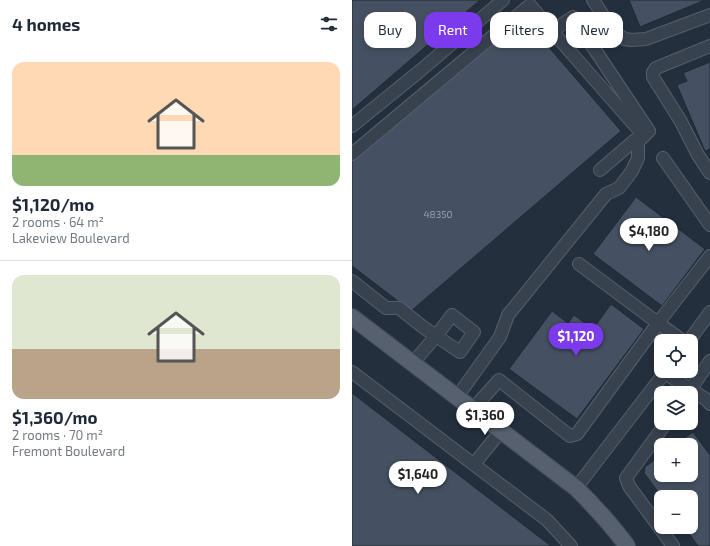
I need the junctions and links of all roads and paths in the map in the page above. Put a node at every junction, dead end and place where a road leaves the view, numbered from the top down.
1 (503, 0) edge
2 (593, 0) edge
3 (522, 12) edge
4 (536, 12) edge
5 (710, 15) edge
6 (558, 27) edge
7 (490, 38) edge
8 (558, 38) edge
9 (710, 46) edge
10 (352, 126) edge
11 (641, 139) junction
12 (352, 154) edge
13 (663, 158) dead end
14 (600, 170) dead end
15 (710, 173) edge
16 (710, 225) edge
17 (710, 256) edge
18 (579, 264) dead end
19 (352, 281) edge
20 (710, 312) edge
21 (354, 322) edge
22 (658, 323) junction
23 (673, 334) edge
24 (694, 334) edge
25 (710, 361) edge
26 (413, 363) junction
27 (352, 372) edge
28 (660, 378) edge
29 (673, 378) edge
30 (683, 386) edge
31 (692, 386) edge
32 (457, 396) junction
33 (698, 396) edge
34 (710, 404) edge
35 (473, 409) junction
36 (501, 430) junction
37 (661, 430) edge
38 (474, 464) junction
39 (576, 488) junction
40 (570, 546) edge
41 (628, 546) edge
42 (673, 546) edge

1 - 10 street
2 - 5 street
3 - 4 street
6 - 11 street
7 - 12 street
8 - 11 street
9 - 15 street
11 - 14 street
11 - 32 street
13 - 16 street
17 - 22 street
18 - 22 street
19 - 26 street
20 - 24 street
21 - 26 main road
22 - 23 street
22 - 35 street
25 - 31 street
26 - 32 main road
27 - 38 street
28 - 39 street
29 - 30 street
32 - 35 main road
33 - 34 street
35 - 36 main road
36 - 38 street
36 - 39 main road
37 - 42 street
38 - 40 street
39 - 41 main road

